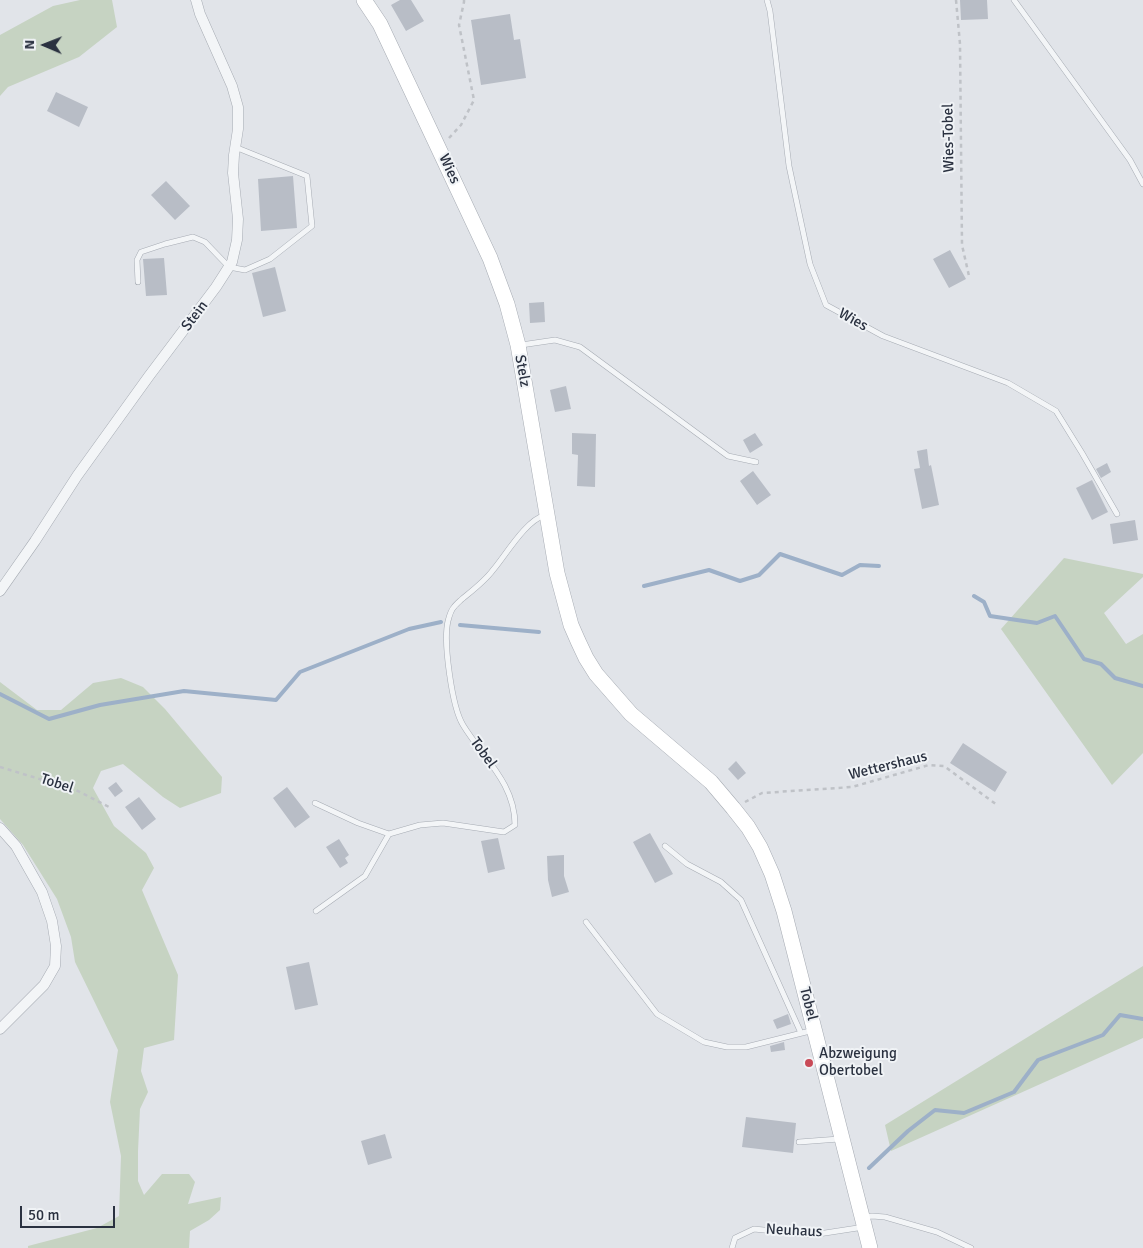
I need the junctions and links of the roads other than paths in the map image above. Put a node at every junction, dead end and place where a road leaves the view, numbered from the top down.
1 (196, 0) edge
2 (364, 0) edge
3 (767, 0) edge
4 (1014, 0) edge
5 (235, 147) junction
6 (1143, 184) edge
7 (229, 267) junction
8 (138, 282) dead end
9 (518, 345) junction
10 (756, 462) dead end
11 (1117, 514) dead end
12 (547, 515) junction
13 (0, 591) edge
14 (566, 609) joint
15 (315, 803) dead end
16 (0, 828) edge
17 (389, 834) junction
18 (666, 846) dead end
19 (316, 911) dead end
20 (586, 922) dead end
21 (0, 1029) edge
22 (808, 1031) junction
23 (842, 1138) junction
24 (799, 1142) dead end
25 (863, 1222) junction
26 (732, 1248) edge
27 (870, 1248) edge
28 (971, 1248) edge

1 - 5 street, Stein
2 - 9 main road, Wies
3 - 11 lane, Wies
4 - 6 lane
5 - 7 street, Stein
5 - 7 lane
7 - 8 lane
7 - 13 street, Stein
9 - 10 lane, Stelz
9 - 12 main road, Stelz
12 - 14 main road, Stelz
12 - 17 lane, Tobel
14 - 22 main road, Tobel
15 - 17 lane
16 - 21 street
17 - 19 lane
18 - 22 lane
20 - 22 lane, Tobel
22 - 23 main road, Tobel
23 - 24 lane
23 - 25 main road, Tobel
25 - 26 lane, Neuhaus
25 - 27 main road, Tobel
25 - 28 lane, Neuhaus

